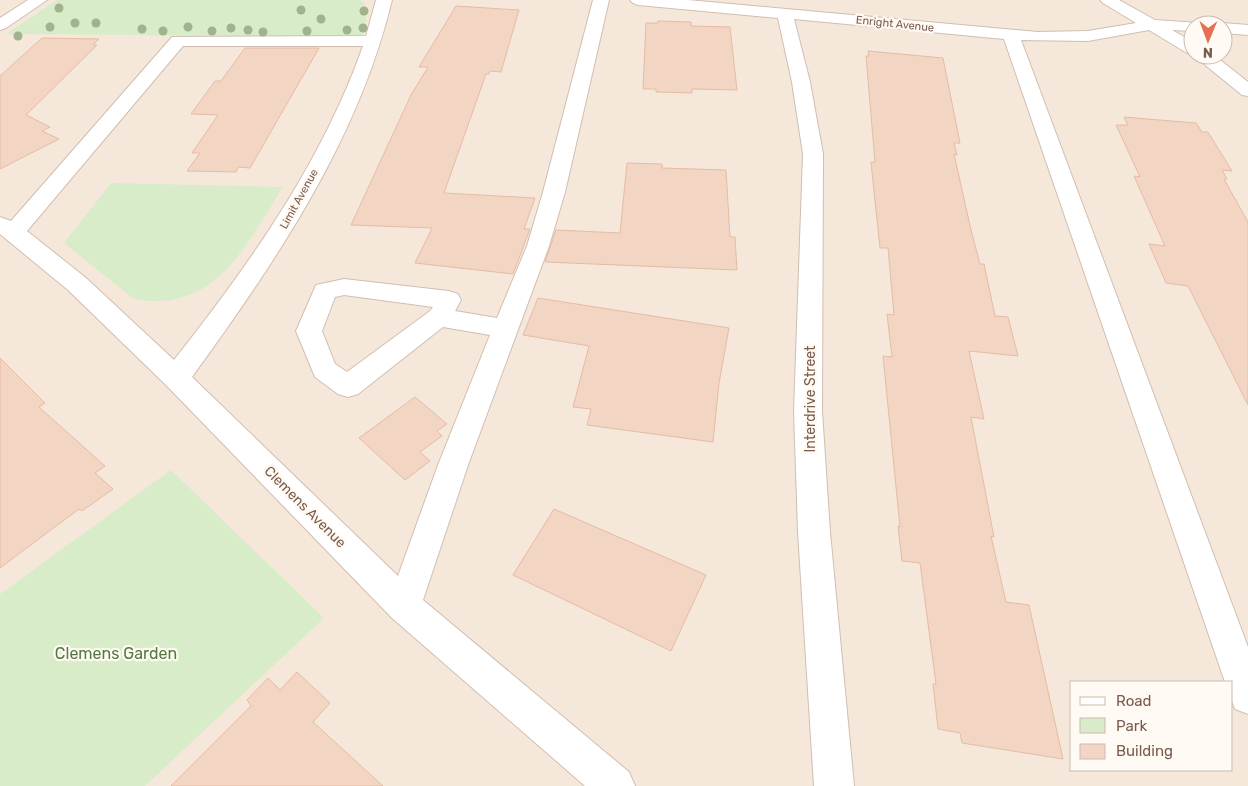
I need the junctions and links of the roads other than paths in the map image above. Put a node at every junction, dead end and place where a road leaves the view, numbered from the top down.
1 (384, 0) edge
2 (601, 0) edge
3 (638, 0) edge
4 (1117, 1) edge
5 (36, 2) edge
6 (9, 3) dead end
7 (785, 13) junction
8 (0, 25) edge
9 (1151, 25) junction
10 (1183, 26) edge
11 (1233, 29) edge
12 (1248, 30) edge
13 (1011, 35) junction
14 (373, 41) junction
15 (1183, 43) edge
16 (1217, 65) edge
17 (1230, 65) edge
18 (1248, 70) edge
19 (1248, 91) edge
20 (7, 228) edge
21 (439, 317) junction
22 (506, 328) junction
23 (176, 378) junction
24 (404, 606) junction
25 (1248, 696) edge
26 (615, 786) edge
27 (834, 786) edge

1 - 14 street, Limit Avenue
2 - 22 street
3 - 7 street, Enright Avenue
4 - 9 street
5 - 6 street
5 - 8 street
7 - 13 street, Enright Avenue
7 - 27 street, Interdrive Street
9 - 10 street, Enright Avenue
9 - 13 street, Enright Avenue
9 - 15 street
11 - 12 street
13 - 25 street
14 - 20 street
14 - 23 street, Limit Avenue
16 - 19 street
17 - 18 street
20 - 23 street, Clemens Avenue
21 - 21 street
21 - 22 street
22 - 24 street
23 - 24 street, Clemens Avenue
24 - 26 street, Clemens Avenue

